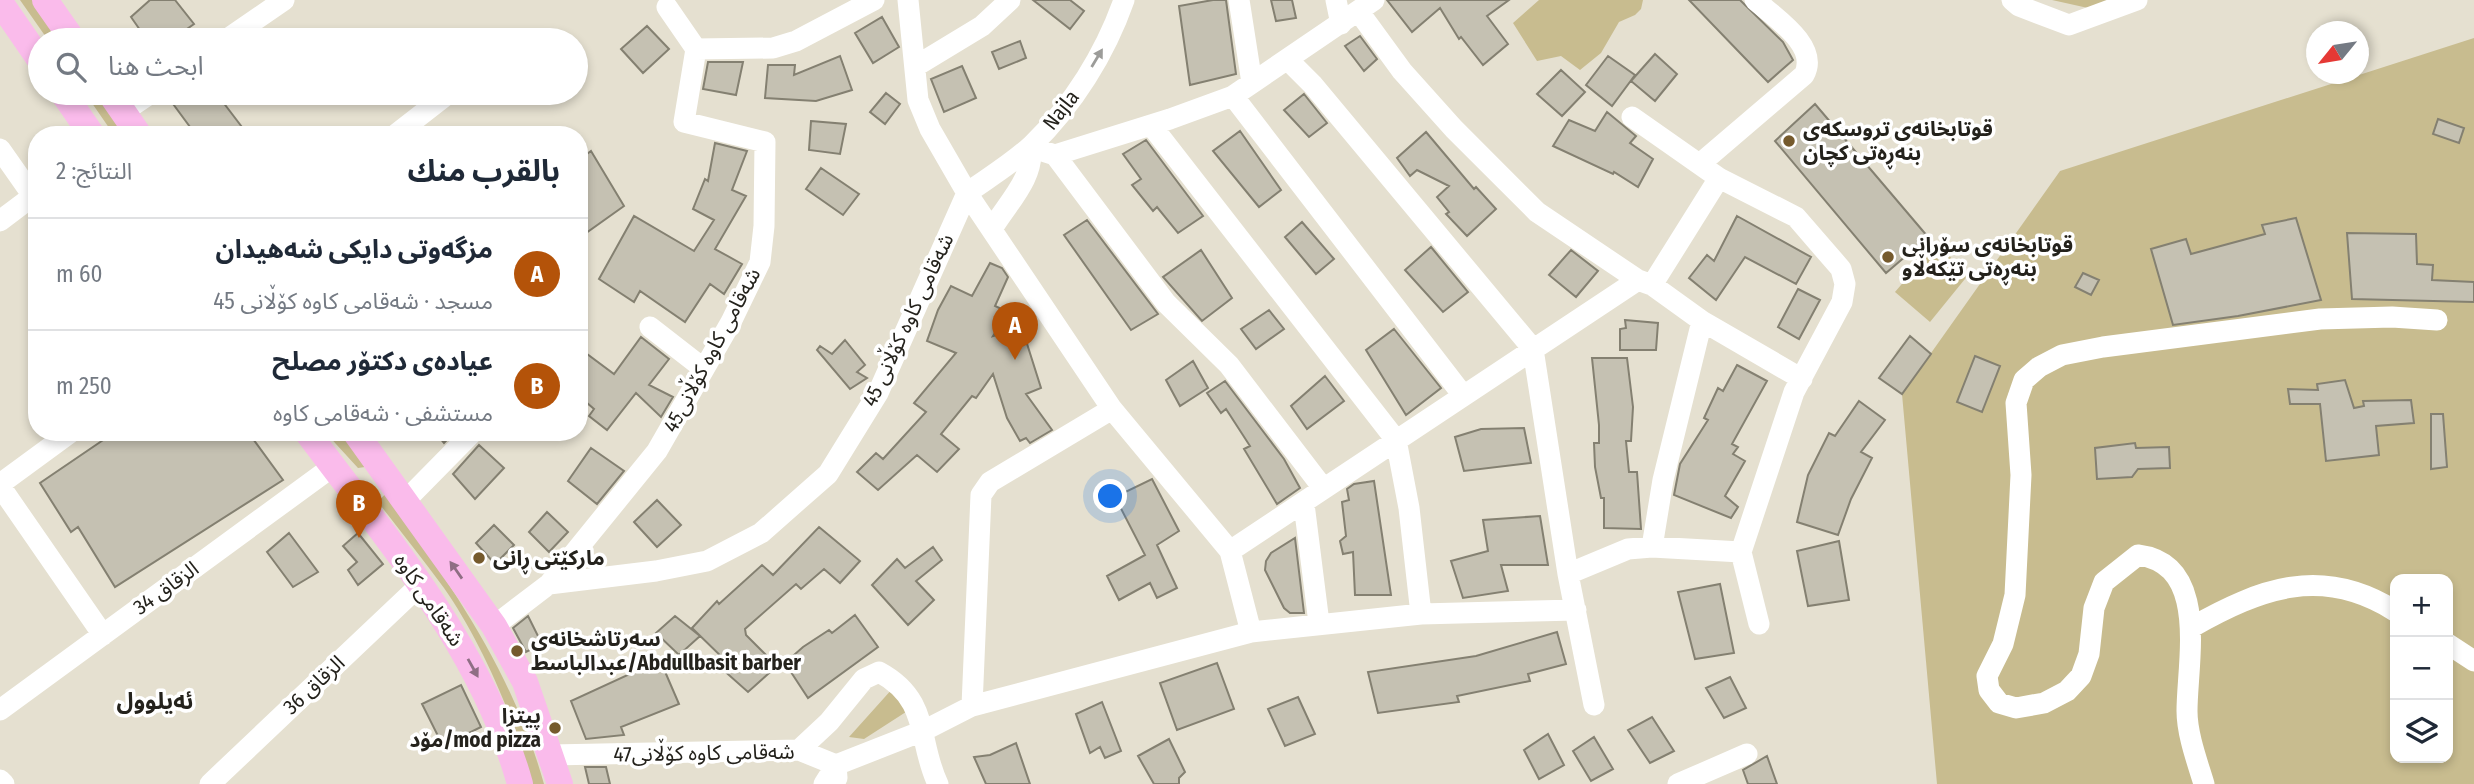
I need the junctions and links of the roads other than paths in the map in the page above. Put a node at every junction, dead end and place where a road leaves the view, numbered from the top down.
1 (45, 0) edge
2 (284, 0) edge
3 (874, 0) edge
4 (908, 0) edge
5 (1010, 0) edge
6 (1124, 0) edge
7 (1239, 0) edge
8 (1336, 0) edge
9 (1755, 0) edge
10 (2012, 0) edge
11 (2137, 0) edge
12 (0, 2) edge
13 (667, 7) dead end
14 (1358, 12) edge
15 (65, 28) edge
16 (243, 28) edge
17 (28, 43) edge
18 (696, 49) junction
19 (1288, 60) junction
20 (916, 66) junction
21 (1252, 83) junction
22 (1233, 96) junction
23 (71, 105) edge
24 (118, 105) edge
25 (434, 105) edge
26 (1632, 117) dead end
27 (1151, 125) junction
28 (86, 126) edge
29 (133, 126) edge
30 (407, 126) edge
31 (1030, 147) junction
32 (0, 149) edge
33 (1055, 155) junction
34 (1701, 163) junction
35 (1719, 178) junction
36 (28, 186) edge
37 (967, 193) junction
38 (28, 200) edge
39 (0, 221) edge
40 (992, 229) junction
41 (1645, 283) junction
42 (2437, 320) dead end
43 (1702, 321) junction
44 (650, 327) dead end
45 (1533, 349) junction
46 (704, 369) junction
47 (1802, 379) junction
48 (1462, 394) junction
49 (1111, 409) junction
50 (1396, 440) junction
51 (59, 441) edge
52 (313, 441) edge
53 (362, 441) edge
54 (464, 441) edge
55 (380, 466) junction
56 (332, 467) junction
57 (0, 485) edge
58 (1323, 488) junction
59 (350, 490) junction
60 (406, 500) junction
61 (1304, 503) junction
62 (1652, 547) junction
63 (1230, 551) junction
64 (1741, 552) junction
65 (1568, 574) junction
66 (549, 584) junction
67 (419, 586) junction
68 (2390, 608) edge
69 (1576, 610) junction
70 (1421, 614) junction
71 (1319, 623) junction
72 (1759, 624) dead end
73 (494, 626) junction
74 (2192, 627) junction
75 (1251, 632) junction
76 (103, 635) junction
77 (2453, 647) edge
78 (2474, 661) edge
79 (1594, 705) dead end
80 (972, 706) junction
81 (0, 709) edge
82 (925, 730) junction
83 (799, 750) junction
84 (1747, 754) dead end
85 (551, 755) junction
86 (836, 775) edge
87 (0, 780) edge
88 (214, 783) edge
89 (4, 784) edge
90 (520, 784) edge
91 (560, 784) edge
92 (824, 784) edge
93 (939, 784) edge
94 (1678, 784) edge
95 (2204, 784) edge

1 - 15 main road
2 - 16 street
3 - 18 street
4 - 20 street
5 - 20 street
31 -> 6 street, Najla
7 - 21 street
8 - 14 street
9 - 34 street
10 - 11 street
12 - 17 main road
13 - 18 street
14 - 19 street
14 - 41 street
18 - 46 street, شەقامی کاوە کۆڵانی45
19 - 21 street
19 - 45 street
20 - 37 street
21 - 22 street
22 - 27 street
22 - 48 street
23 - 28 main road
24 - 29 main road
25 - 30 street
26 - 34 street
27 - 33 street
27 - 50 street
31 - 33 street
31 - 37 street, Najla
31 - 40 street
32 - 36 street
33 - 58 street
34 - 35 street
35 - 41 street
35 - 47 street
37 - 40 street
37 - 66 street, شەقامی کاوە کۆڵانی 45
38 - 39 street
40 - 49 street
41 - 43 street
41 - 45 street
42 - 74 street
43 - 47 street
43 - 62 street
44 - 46 street
45 - 48 street
45 - 65 street
46 - 66 street, شەقامی کاوە کۆڵانی45
47 - 64 street
48 - 50 street
49 - 63 street
49 - 80 street
50 - 58 street
50 - 70 street
51 - 57 street
52 - 56 main road, شەقامی کاوە
53 - 55 main road, شەقامی کاوە
54 - 60 street
55 - 59 main road
55 - 60 main road, شەقامی کاوە
56 - 59 main road, شەقامی کاوە
56 - 76 street, الزقاق 34
57 - 76 street
58 - 61 street
59 - 67 main road, شەقامی کاوە
73 -> 60 main road, شەقامی کاوە
61 - 63 street
61 - 71 street
62 - 64 street
62 - 65 street
63 - 75 street
64 - 72 street
65 - 69 street
66 - 73 street, شەقامی کاوە کۆڵانی45
67 - 88 street, الزقاق 36
67 -> 90 main road, شەقامی کاوە
68 - 74 street
69 - 70 street
69 - 79 street
70 - 71 street
71 - 75 street
73 - 85 main road, شەقامی کاوە
74 - 95 street
75 - 80 street
76 - 81 street, الزقاق 34
77 - 78 street
80 - 82 street
82 - 83 street
82 - 86 street
82 - 93 street
83 - 85 street, شەقامی کاوە کۆڵانی47
83 - 86 street, شەقامی کاوە کۆڵانی47
84 - 94 street
85 - 91 main road, شەقامی کاوە
86 - 92 street
87 - 89 street

